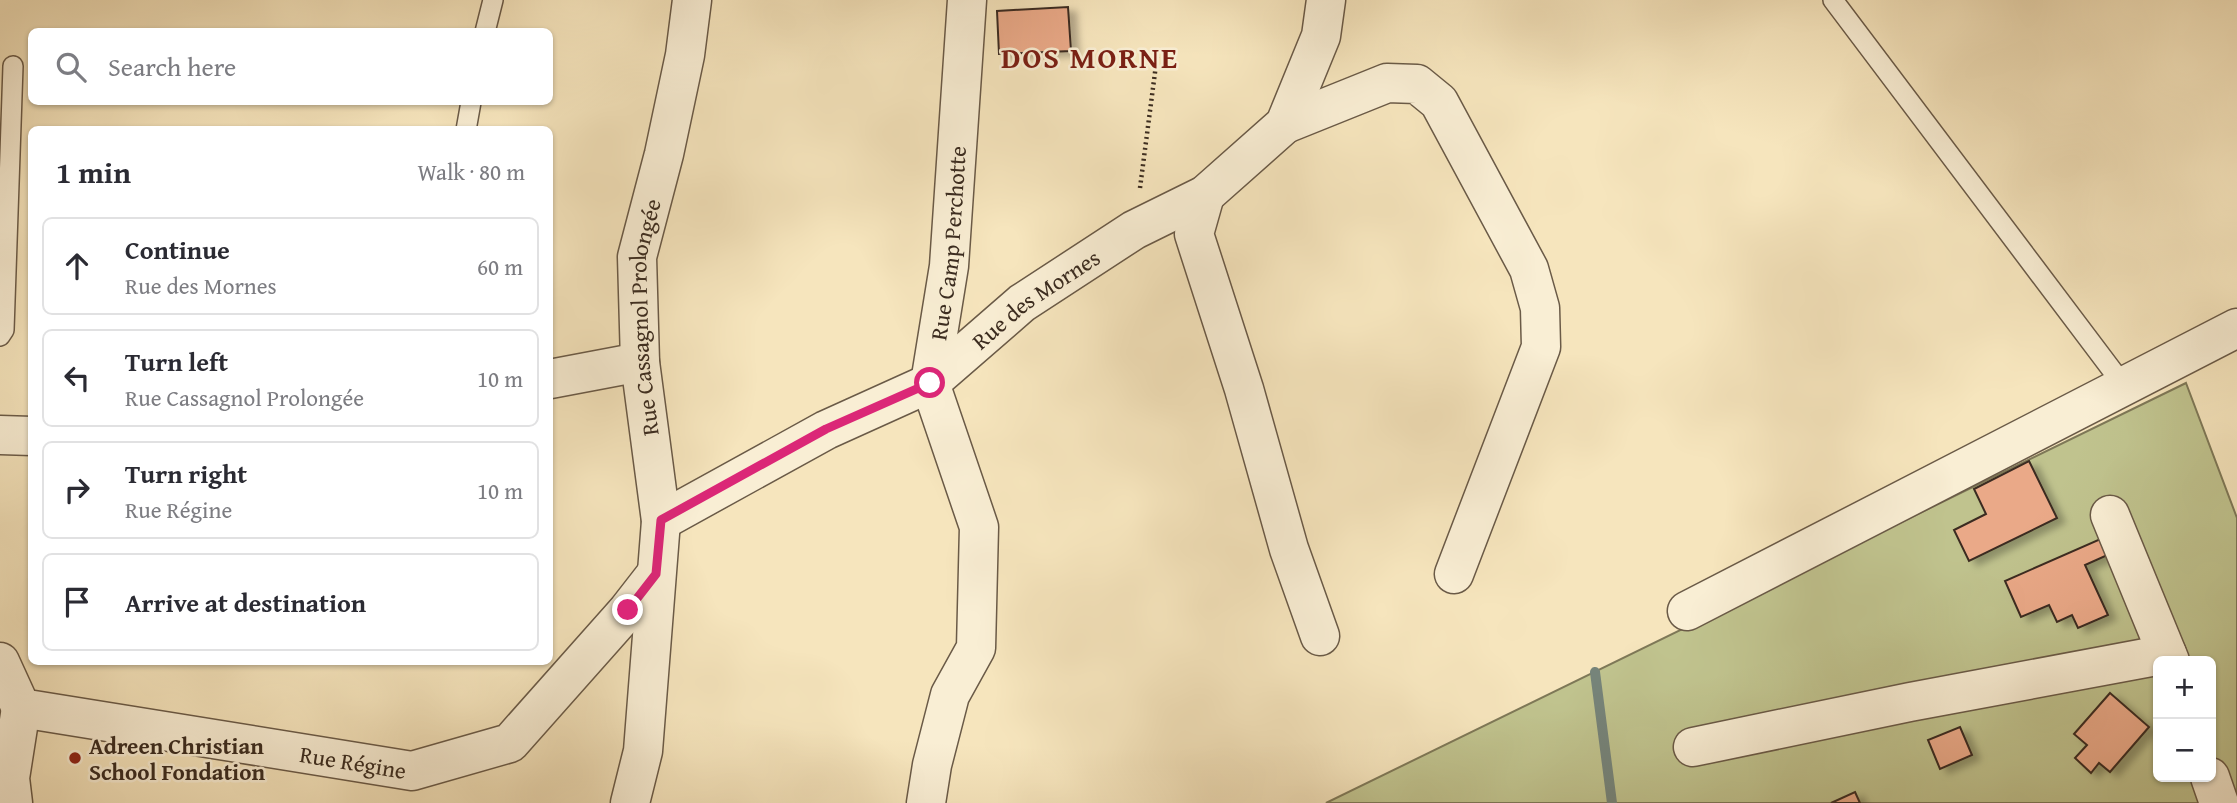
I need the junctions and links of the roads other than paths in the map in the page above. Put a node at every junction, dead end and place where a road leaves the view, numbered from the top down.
1 (493, 0) edge
2 (692, 0) edge
3 (967, 0) edge
4 (1326, 0) edge
5 (1833, 0) edge
6 (486, 28) edge
7 (13, 66) dead end
8 (470, 105) edge
9 (1285, 124) junction
10 (467, 126) edge
11 (1205, 195) junction
12 (2237, 328) edge
13 (0, 336) edge
14 (640, 362) junction
15 (553, 378) edge
16 (930, 383) junction
17 (2123, 386) junction
18 (0, 435) edge
19 (28, 436) edge
20 (2109, 514) dead end
21 (661, 520) junction
22 (656, 574) junction
23 (1454, 574) dead end
24 (1687, 611) dead end
25 (1320, 636) dead end
26 (2168, 656) edge
27 (2153, 661) edge
28 (0, 662) edge
29 (20, 708) junction
30 (1693, 747) dead end
31 (2212, 782) edge
32 (13, 803) edge
33 (630, 803) edge
34 (926, 803) edge
35 (2219, 803) edge

1 - 6 lane
2 - 14 street, Rue Cassagnol Prolongée
3 - 16 street, Rue Camp Perchotte
4 - 9 street, Rue des Mornes
5 - 17 lane
7 - 13 lane
8 - 10 lane
9 - 11 street, Rue des Mornes
9 - 23 street
11 - 16 street, Rue des Mornes
11 - 25 street
12 - 17 street
14 - 15 street
14 - 21 street, Rue Cassagnol Prolongée
16 - 21 street, Rue des Mornes
16 - 34 street, Rue Camp Perchotte
17 - 24 street
18 - 19 street
20 - 26 street
21 - 22 street, Rue Cassagnol Prolongée
22 - 29 street, Rue Régine
22 - 33 street, Rue Cassagnol Prolongée
27 - 30 street
28 - 29 street
29 - 32 street
31 - 35 street

